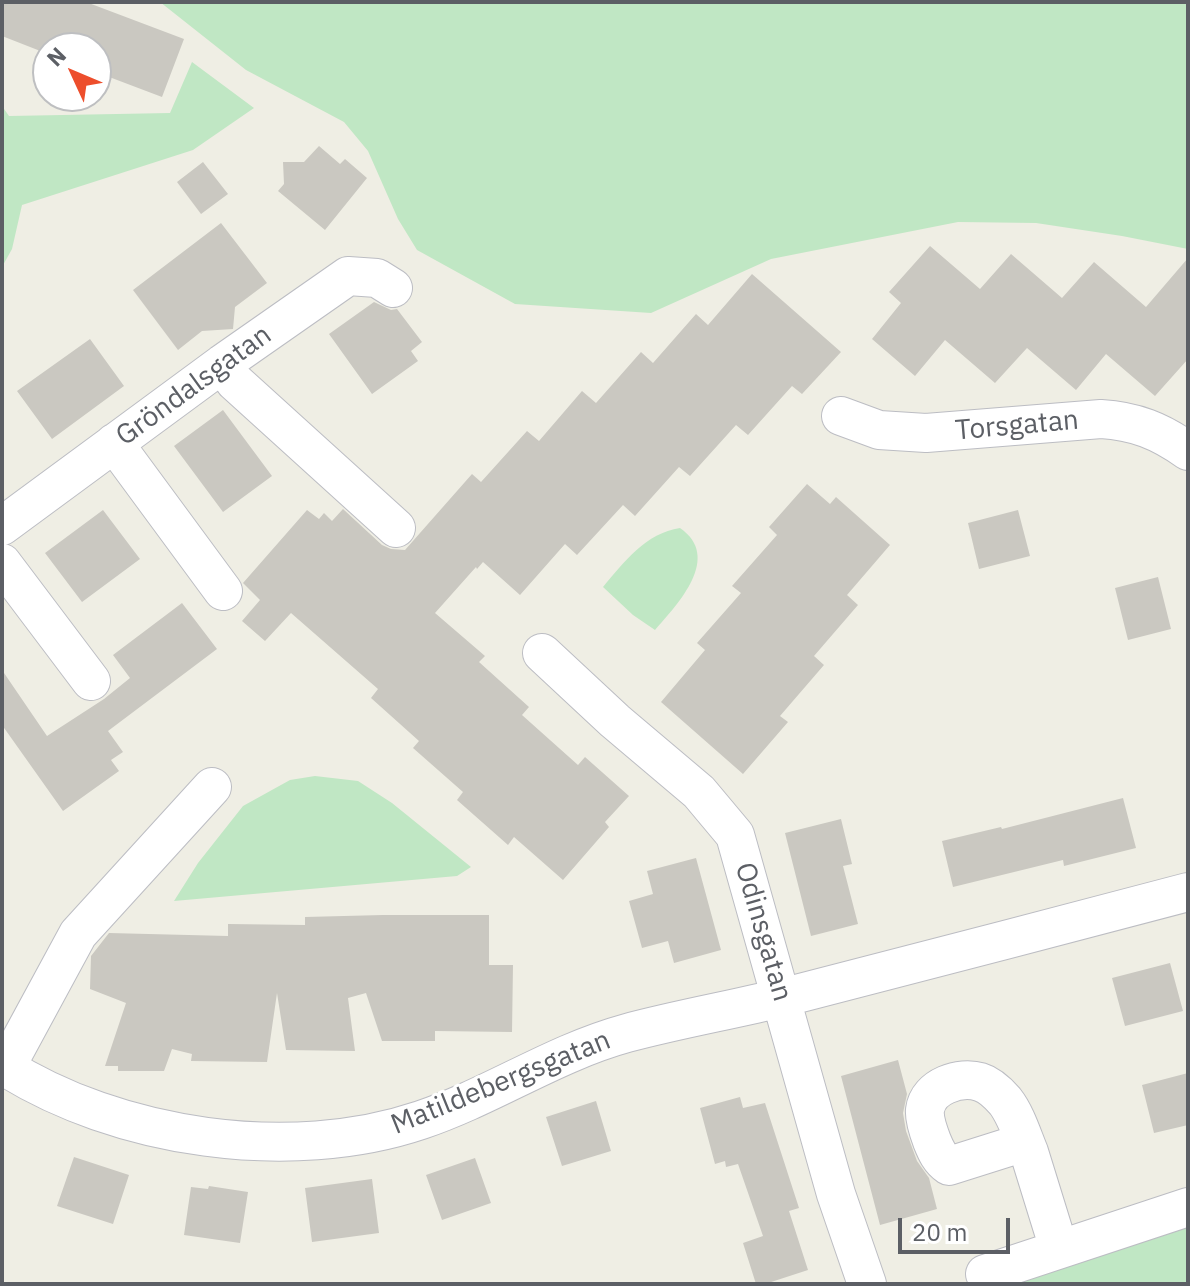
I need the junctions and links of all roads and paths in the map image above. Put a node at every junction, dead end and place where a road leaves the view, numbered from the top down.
1 (393, 288) dead end
2 (222, 364) junction
3 (841, 416) dead end
4 (114, 443) junction
5 (1188, 451) edge
6 (2, 526) edge
7 (396, 528) dead end
8 (2, 563) edge
9 (223, 591) dead end
10 (542, 653) dead end
11 (91, 681) dead end
12 (212, 787) dead end
13 (1188, 892) edge
14 (782, 998) junction
15 (4, 1066) edge
16 (1025, 1142) dead end
17 (1188, 1207) edge
18 (1059, 1249) junction
19 (985, 1274) dead end
20 (867, 1284) edge

1 - 2 street, Gröndalsgatan
2 - 4 street, Gröndalsgatan
2 - 7 street
3 - 5 street, Torsgatan
4 - 6 street, Gröndalsgatan
4 - 9 street
8 - 11 street
10 - 14 street, Odinsgatan
12 - 15 street
13 - 14 street, Matildebergsgatan
14 - 15 street, Matildebergsgatan
14 - 20 street, Odinsgatan
16 - 18 street
17 - 18 street
18 - 19 street

